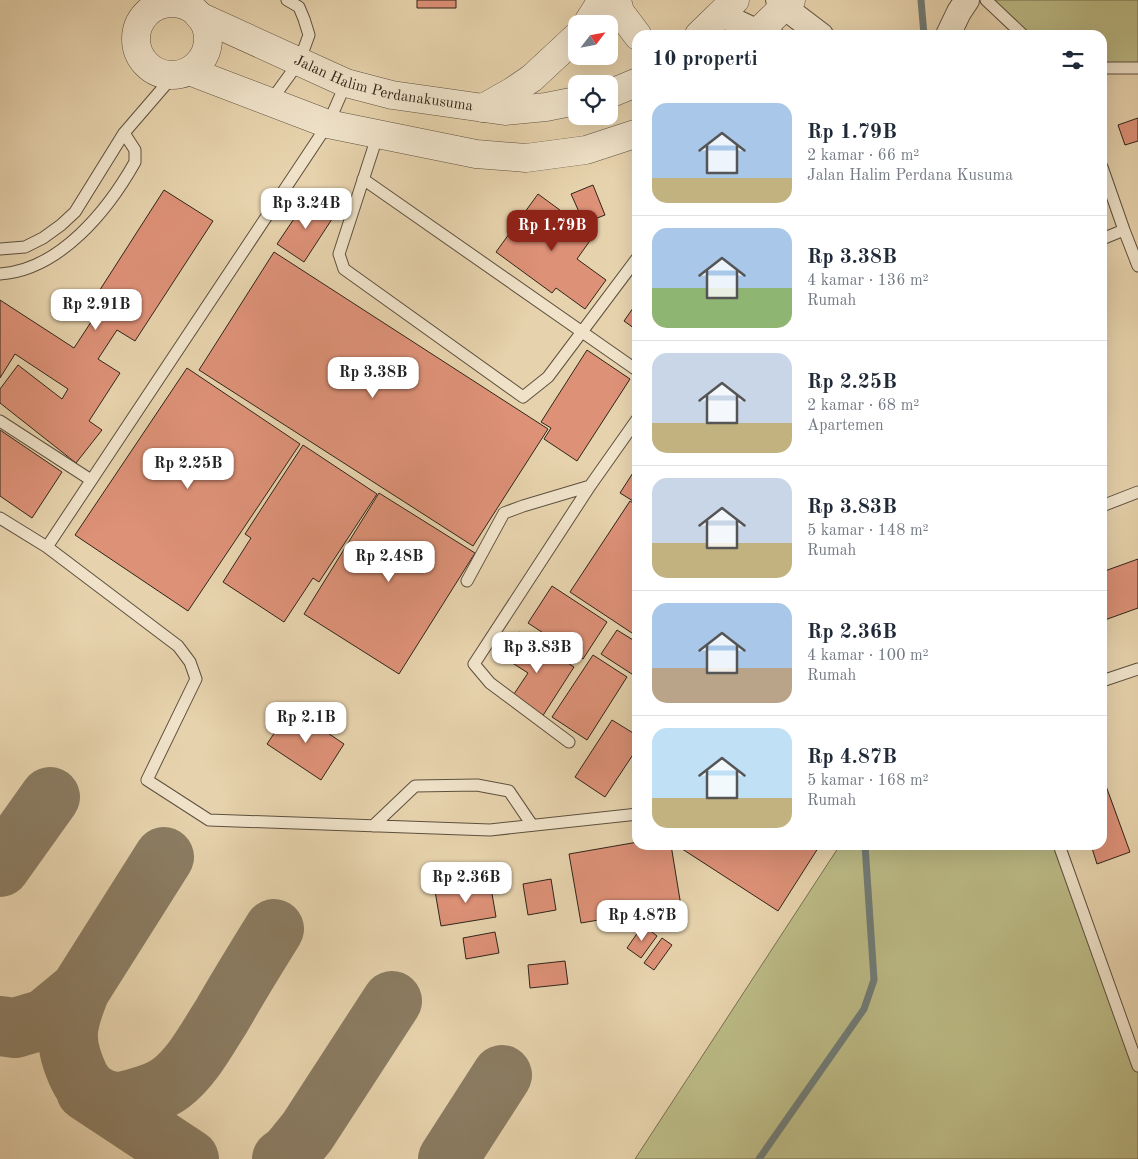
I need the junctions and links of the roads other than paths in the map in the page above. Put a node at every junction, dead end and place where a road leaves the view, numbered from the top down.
1 (287, 0) edge
2 (602, 0) edge
3 (617, 0) edge
4 (967, 0) edge
5 (986, 0) edge
6 (784, 2) edge
7 (181, 5) edge
8 (727, 7) edge
9 (593, 15) edge
10 (634, 30) edge
11 (704, 30) edge
12 (756, 30) edge
13 (764, 30) edge
14 (815, 30) edge
15 (950, 30) edge
16 (1019, 30) edge
17 (568, 44) edge
18 (299, 62) junction
19 (1107, 68) edge
20 (1138, 68) edge
21 (181, 73) junction
22 (346, 83) junction
23 (632, 84) edge
24 (618, 90) edge
25 (270, 102) junction
26 (568, 103) edge
27 (483, 108) junction
28 (328, 124) junction
29 (124, 133) junction
30 (378, 134) junction
31 (632, 135) edge
32 (363, 179) junction
33 (1107, 181) edge
34 (1124, 230) junction
35 (1107, 237) edge
36 (0, 249) edge
37 (632, 264) edge
38 (1138, 266) edge
39 (0, 274) edge
40 (581, 332) junction
41 (632, 367) edge
42 (0, 421) edge
43 (632, 426) edge
44 (91, 480) junction
45 (590, 486) junction
46 (1138, 492) edge
47 (1107, 504) edge
48 (0, 518) edge
49 (47, 547) junction
50 (467, 582) dead end
51 (1138, 669) edge
52 (1107, 680) edge
53 (569, 742) dead end
54 (632, 815) edge
55 (532, 825) junction
56 (373, 826) junction
57 (1061, 850) edge
58 (1138, 1066) edge

1 - 18 lane
2 - 9 street
3 - 10 street
4 - 15 street
5 - 16 lane
6 - 13 street
6 - 14 street
7 - 18 street, Jalan Halim Perdanakusuma
7 - 21 street
7 - 21 street
8 - 11 street
8 - 12 street
17 - 27 street
18 - 22 street, Jalan Halim Perdanakusuma
18 - 25 lane
19 - 20 lane
21 - 25 street
21 - 29 lane
22 - 27 street, Jalan Halim Perdanakusuma
22 - 28 lane
23 - 24 street
25 - 28 street
26 - 27 street, Jalan Halim Perdanakusuma
28 - 30 street
28 - 44 lane
29 - 36 lane
29 - 39 lane
30 - 31 street
30 - 32 lane
32 - 40 lane
32 - 40 lane
33 - 34 lane
34 - 35 lane
34 - 38 lane
37 - 40 lane
40 - 41 lane
42 - 44 lane
43 - 45 lane
44 - 49 lane
45 - 50 lane
45 - 53 lane
46 - 47 lane
48 - 49 lane
49 - 56 lane
51 - 52 lane
54 - 55 lane
55 - 56 lane
55 - 56 lane
57 - 58 lane

